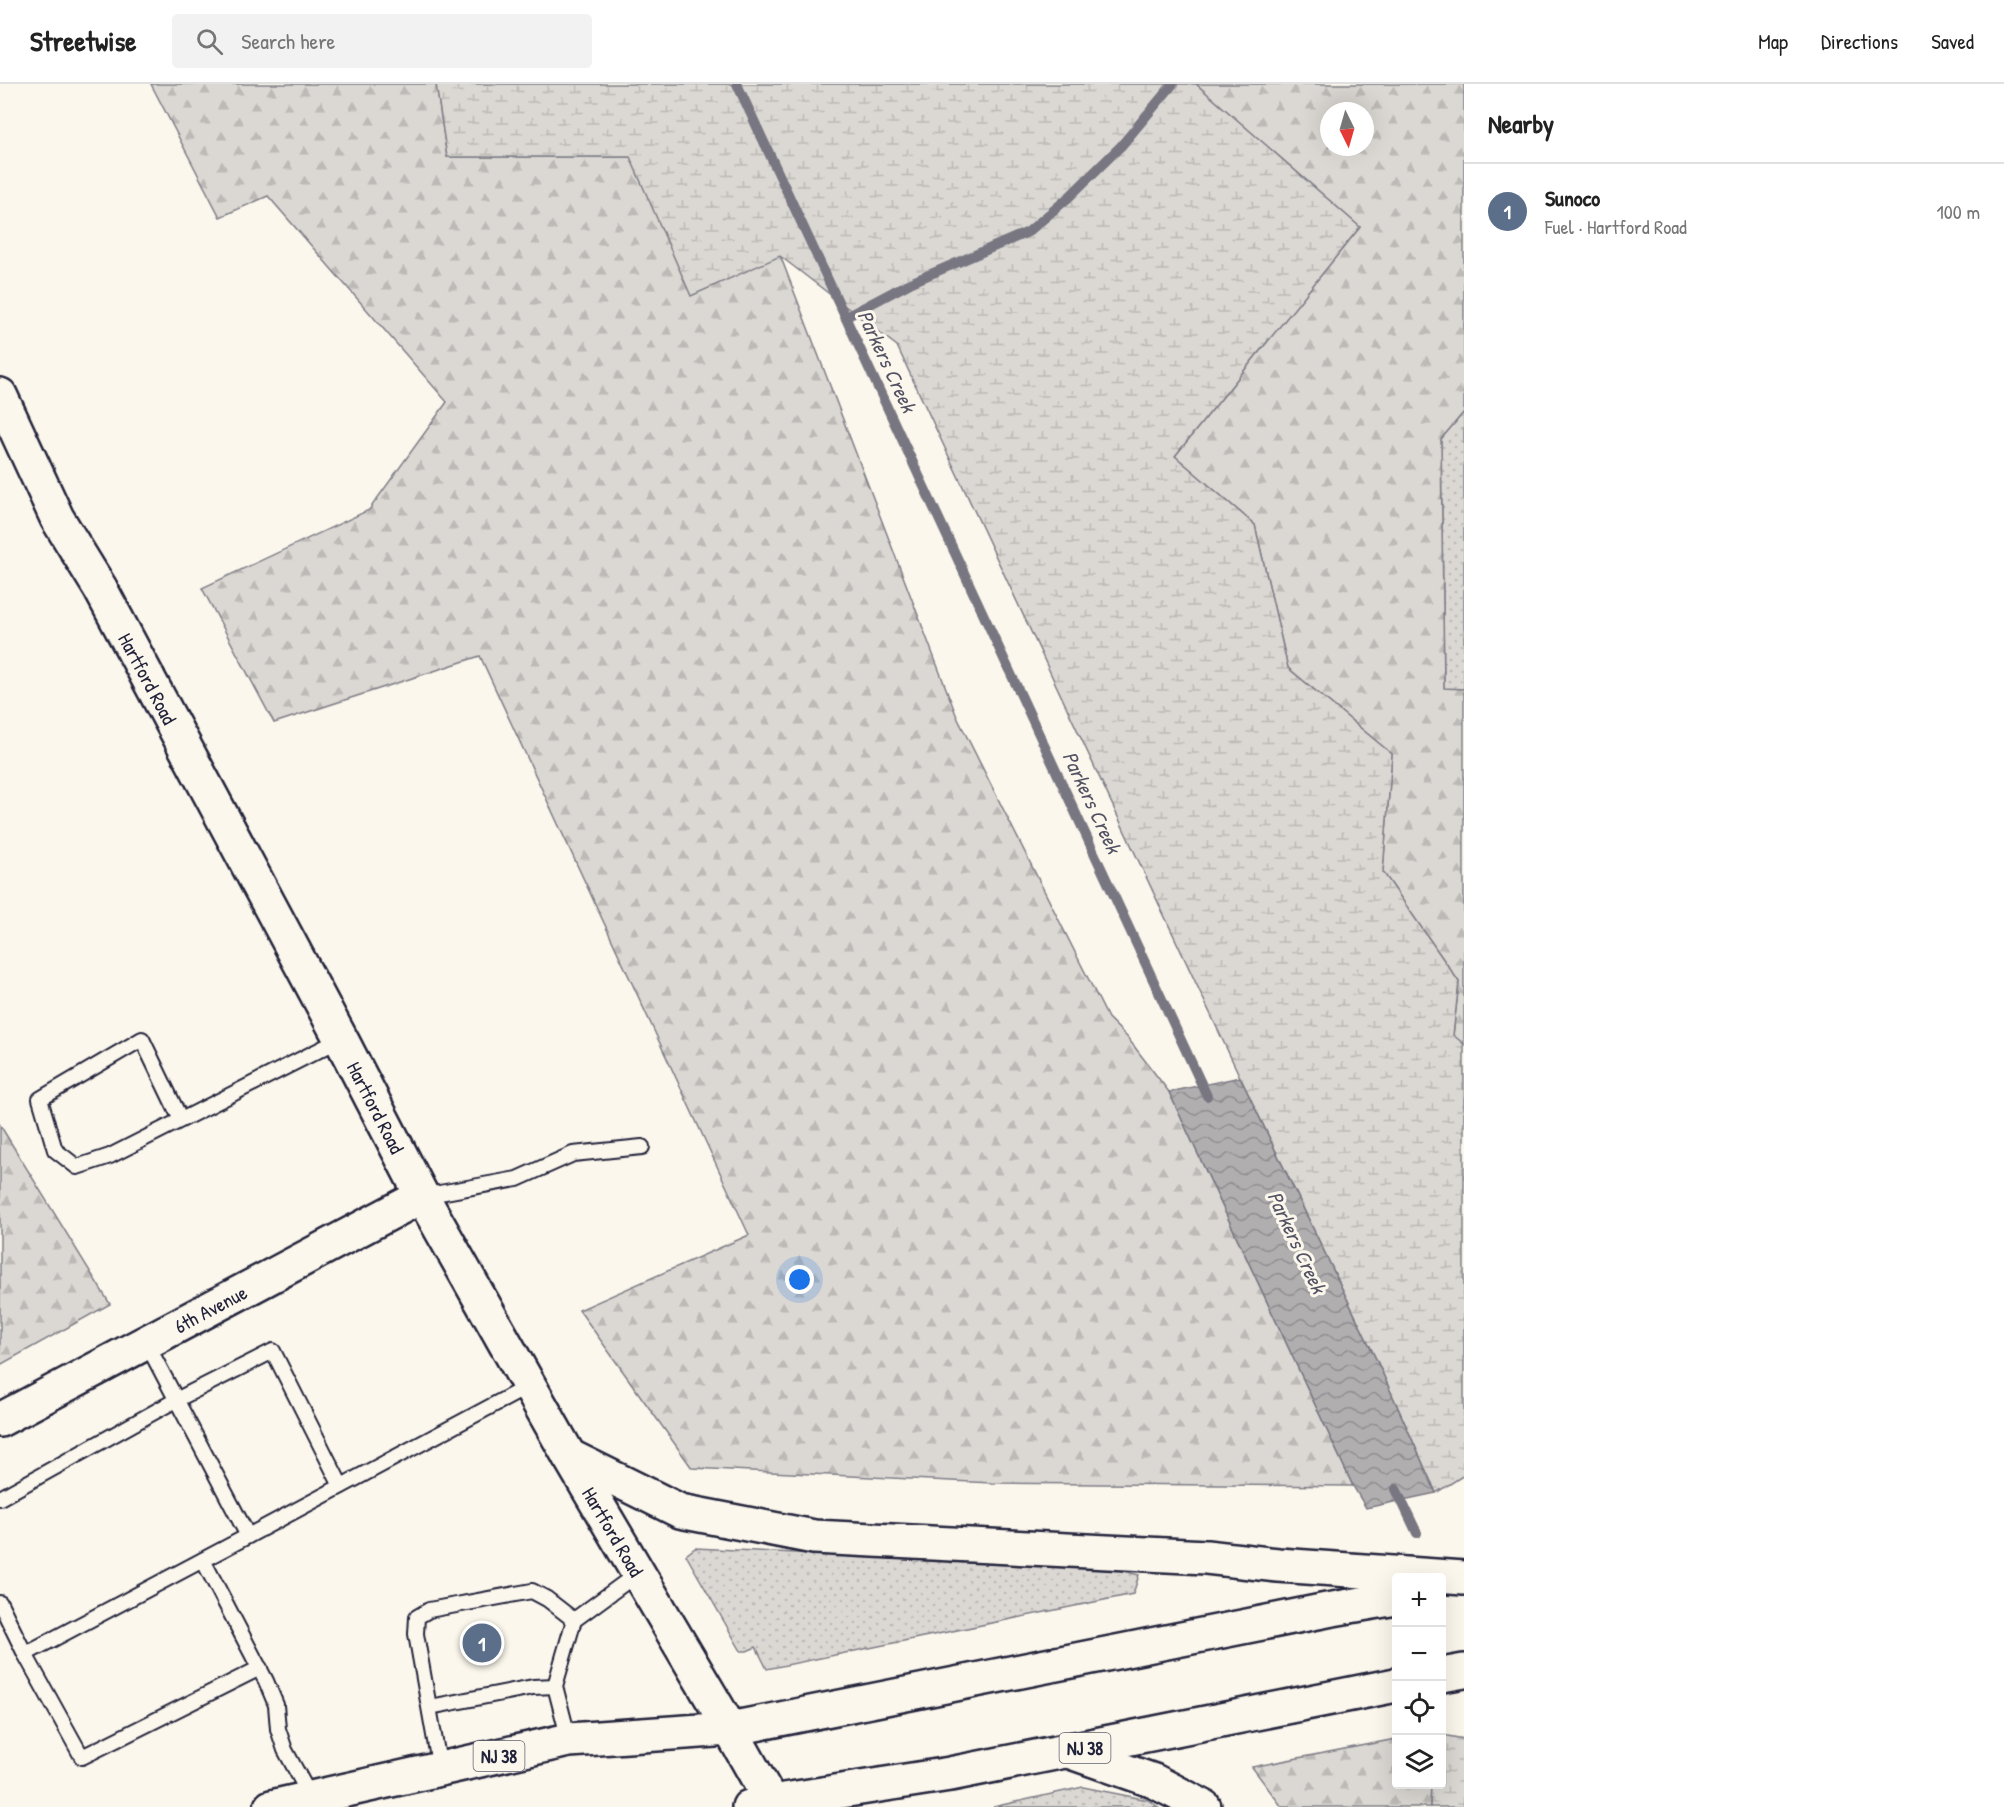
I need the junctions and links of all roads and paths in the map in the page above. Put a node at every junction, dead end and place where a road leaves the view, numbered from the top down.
1 (0, 395) edge
2 (341, 1039) junction
3 (182, 1120) junction
4 (642, 1147) dead end
5 (422, 1197) junction
6 (146, 1342) junction
7 (529, 1386) junction
8 (176, 1400) junction
9 (0, 1419) edge
10 (569, 1456) junction
11 (342, 1486) junction
12 (0, 1498) edge
13 (248, 1536) junction
14 (203, 1560) junction
15 (638, 1573) junction
16 (1464, 1578) edge
17 (1464, 1587) edge
18 (1446, 1590) edge
19 (1392, 1599) edge
20 (0, 1603) edge
21 (574, 1620) junction
22 (25, 1654) junction
23 (260, 1668) junction
24 (1464, 1671) edge
25 (1446, 1674) edge
26 (555, 1686) junction
27 (1392, 1686) edge
28 (430, 1707) junction
29 (730, 1729) junction
30 (569, 1740) junction
31 (1069, 1751) junction
32 (440, 1769) junction
33 (311, 1798) junction
34 (765, 1805) edge
35 (271, 1807) edge
36 (1204, 1807) edge

1 - 2 main road, Hartford Road
2 - 3 lane
2 - 5 main road, Hartford Road
3 - 3 lane
4 - 5 lane
5 - 6 main road, 6th Avenue
5 - 7 main road, Hartford Road
6 - 8 lane
6 - 9 main road, 6th Avenue
7 - 10 main road, Hartford Road
7 - 11 lane
8 - 11 lane
8 - 12 lane
8 - 13 lane
10 - 15 main road, Hartford Road
10 - 16 main road
11 - 13 lane
13 - 14 lane
14 - 22 lane
14 - 23 lane
15 - 21 lane
15 - 29 main road, Hartford Road
17 - 18 main road
19 - 29 main road, NJ 38
20 - 22 lane
21 - 26 lane
21 - 28 lane
22 - 23 lane
23 - 33 lane
24 - 25 main road
26 - 28 lane
26 - 30 lane
27 - 31 main road, NJ 38
28 - 32 lane
29 - 30 main road, NJ 38
29 - 34 main road, Hartford Road
30 - 32 main road, NJ 38
31 - 34 main road, NJ 38
31 - 36 main road
32 - 33 main road, NJ 38
33 - 35 main road, NJ 38

